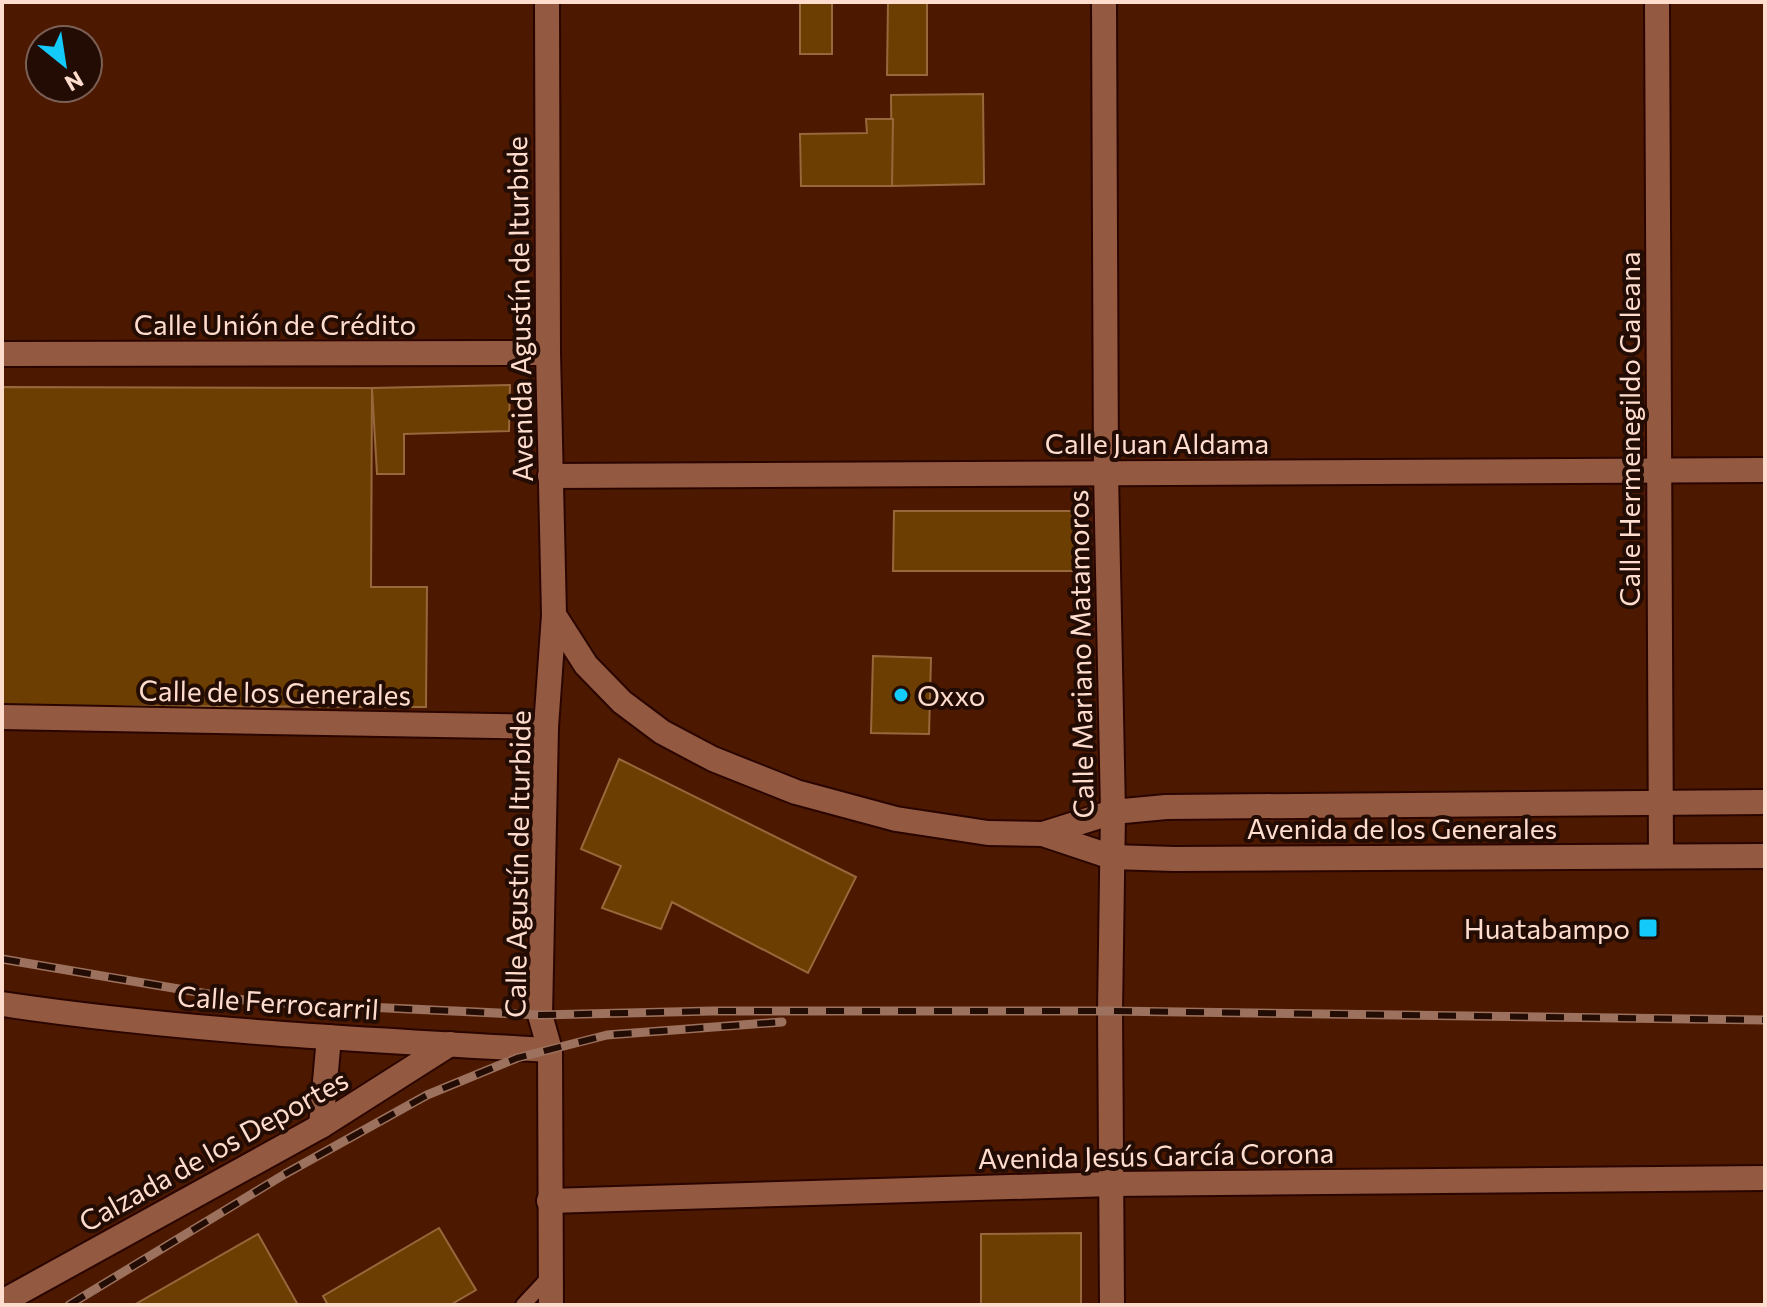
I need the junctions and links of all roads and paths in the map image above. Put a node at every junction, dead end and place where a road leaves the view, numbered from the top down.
1 (547, 2) edge
2 (1104, 2) edge
3 (1657, 2) edge
4 (548, 353) junction
5 (2, 354) edge
6 (1765, 470) edge
7 (1659, 471) junction
8 (1106, 473) junction
9 (550, 476) junction
10 (554, 615) junction
11 (2, 717) edge
12 (546, 727) junction
13 (1765, 802) edge
14 (1661, 803) junction
15 (1113, 812) junction
16 (1043, 834) junction
17 (1661, 856) junction
18 (1765, 856) edge
19 (1112, 857) junction
20 (2, 1004) edge
21 (329, 1037) junction
22 (450, 1044) junction
23 (550, 1050) junction
24 (321, 1126) junction
25 (1765, 1178) edge
26 (1112, 1184) junction
27 (549, 1201) junction
28 (550, 1276) junction
29 (2, 1302) edge
30 (523, 1305) edge
31 (551, 1305) edge
32 (1112, 1305) edge

1 - 4 street, Avenida Agustín de Iturbide
2 - 8 street, Calle Mariano Matamoros
3 - 7 street, Calle Hermenegildo Galeana
4 - 5 street, Calle Unión de Crédito
4 - 9 street, Avenida Agustín de Iturbide
6 - 7 street, Calle Juan Aldama
7 - 8 street, Calle Juan Aldama
7 - 14 street, Calle Hermenegildo Galeana
8 - 9 street, Calle Juan Aldama
8 - 15 street, Calle Mariano Matamoros
9 - 10 street, Avenida Agustín de Iturbide
10 - 12 street, Calle Agustín de Iturbide
10 - 16 street, Avenida de los Generales
11 - 12 street, Calle de los Generales
12 - 23 street, Calle Agustín de Iturbide
13 - 14 street, Avenida de los Generales
14 - 15 street, Avenida de los Generales
14 - 17 street, Calle Hermenegildo Galeana
15 - 16 street, Avenida de los Generales
15 - 19 street, Calle Mariano Matamoros
16 - 19 street, Avenida de los Generales
17 - 18 street, Avenida de los Generales
17 - 19 street, Avenida de los Generales
19 - 26 street, Calle Mariano Matamoros
20 - 21 street, Calle Ferrocarril
21 - 22 street, Calle Ferrocarril
21 - 24 street
22 - 23 street, Calle Ferrocarril
22 - 24 street, Calzada de los Deportes
23 - 27 street, Calle Agustín de Iturbide
24 - 29 street, Calzada de los Deportes
25 - 26 street, Avenida Jesús García Corona
26 - 27 street, Avenida Jesús García Corona
26 - 32 street, Calle Mariano Matamoros
27 - 28 street, Calle Agustín de Iturbide
28 - 30 lane
28 - 31 street, Calle Agustín de Iturbide

